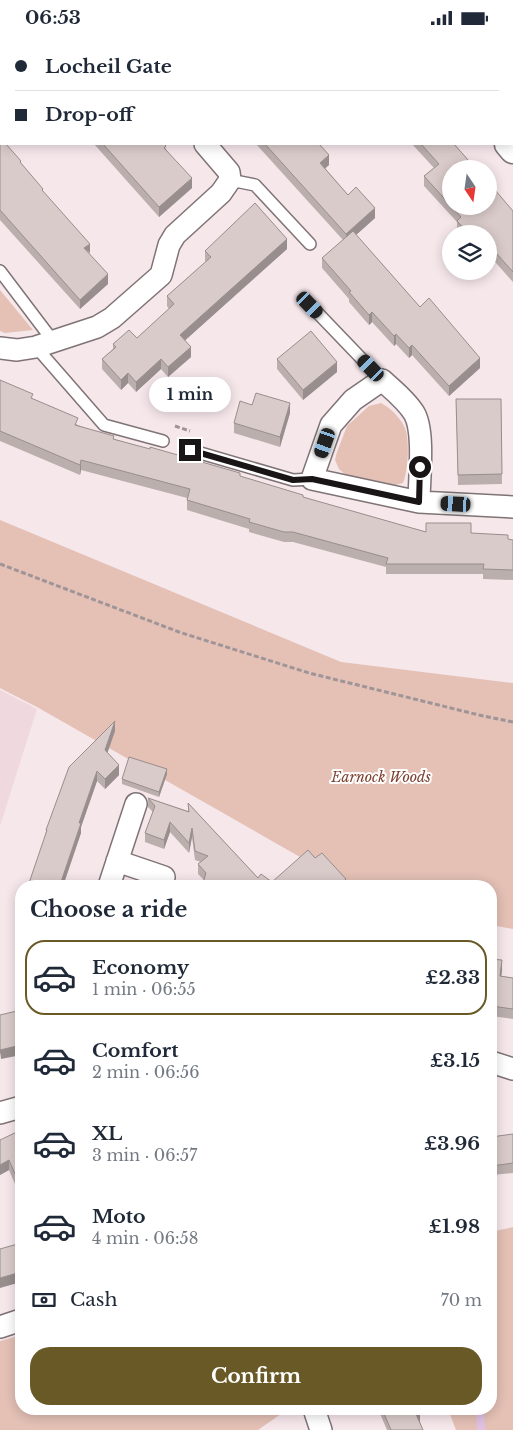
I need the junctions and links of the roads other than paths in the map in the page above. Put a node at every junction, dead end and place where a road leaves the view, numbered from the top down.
1 (205, 145) edge
2 (230, 180) junction
3 (310, 244) dead end
4 (0, 271) edge
5 (310, 305) dead end
6 (44, 344) junction
7 (0, 348) edge
8 (382, 380) junction
9 (163, 441) dead end
10 (190, 450) dead end
11 (312, 479) junction
12 (419, 502) junction
13 (513, 507) edge
14 (136, 804) dead end
15 (117, 861) junction
16 (164, 877) dead end
17 (111, 880) edge
18 (497, 1064) edge
19 (513, 1069) edge
20 (15, 1109) edge
21 (0, 1113) edge
22 (15, 1322) edge
23 (0, 1327) edge
24 (316, 1415) edge
25 (321, 1430) edge

1 - 2 street
2 - 3 lane
2 - 6 street
4 - 6 lane
5 - 8 lane
6 - 7 street
6 - 9 lane
8 - 11 street
8 - 12 street
10 - 11 lane
11 - 12 street
12 - 13 street
14 - 15 street
15 - 16 street
15 - 17 street
18 - 19 street
20 - 21 street
22 - 23 street
24 - 25 street

